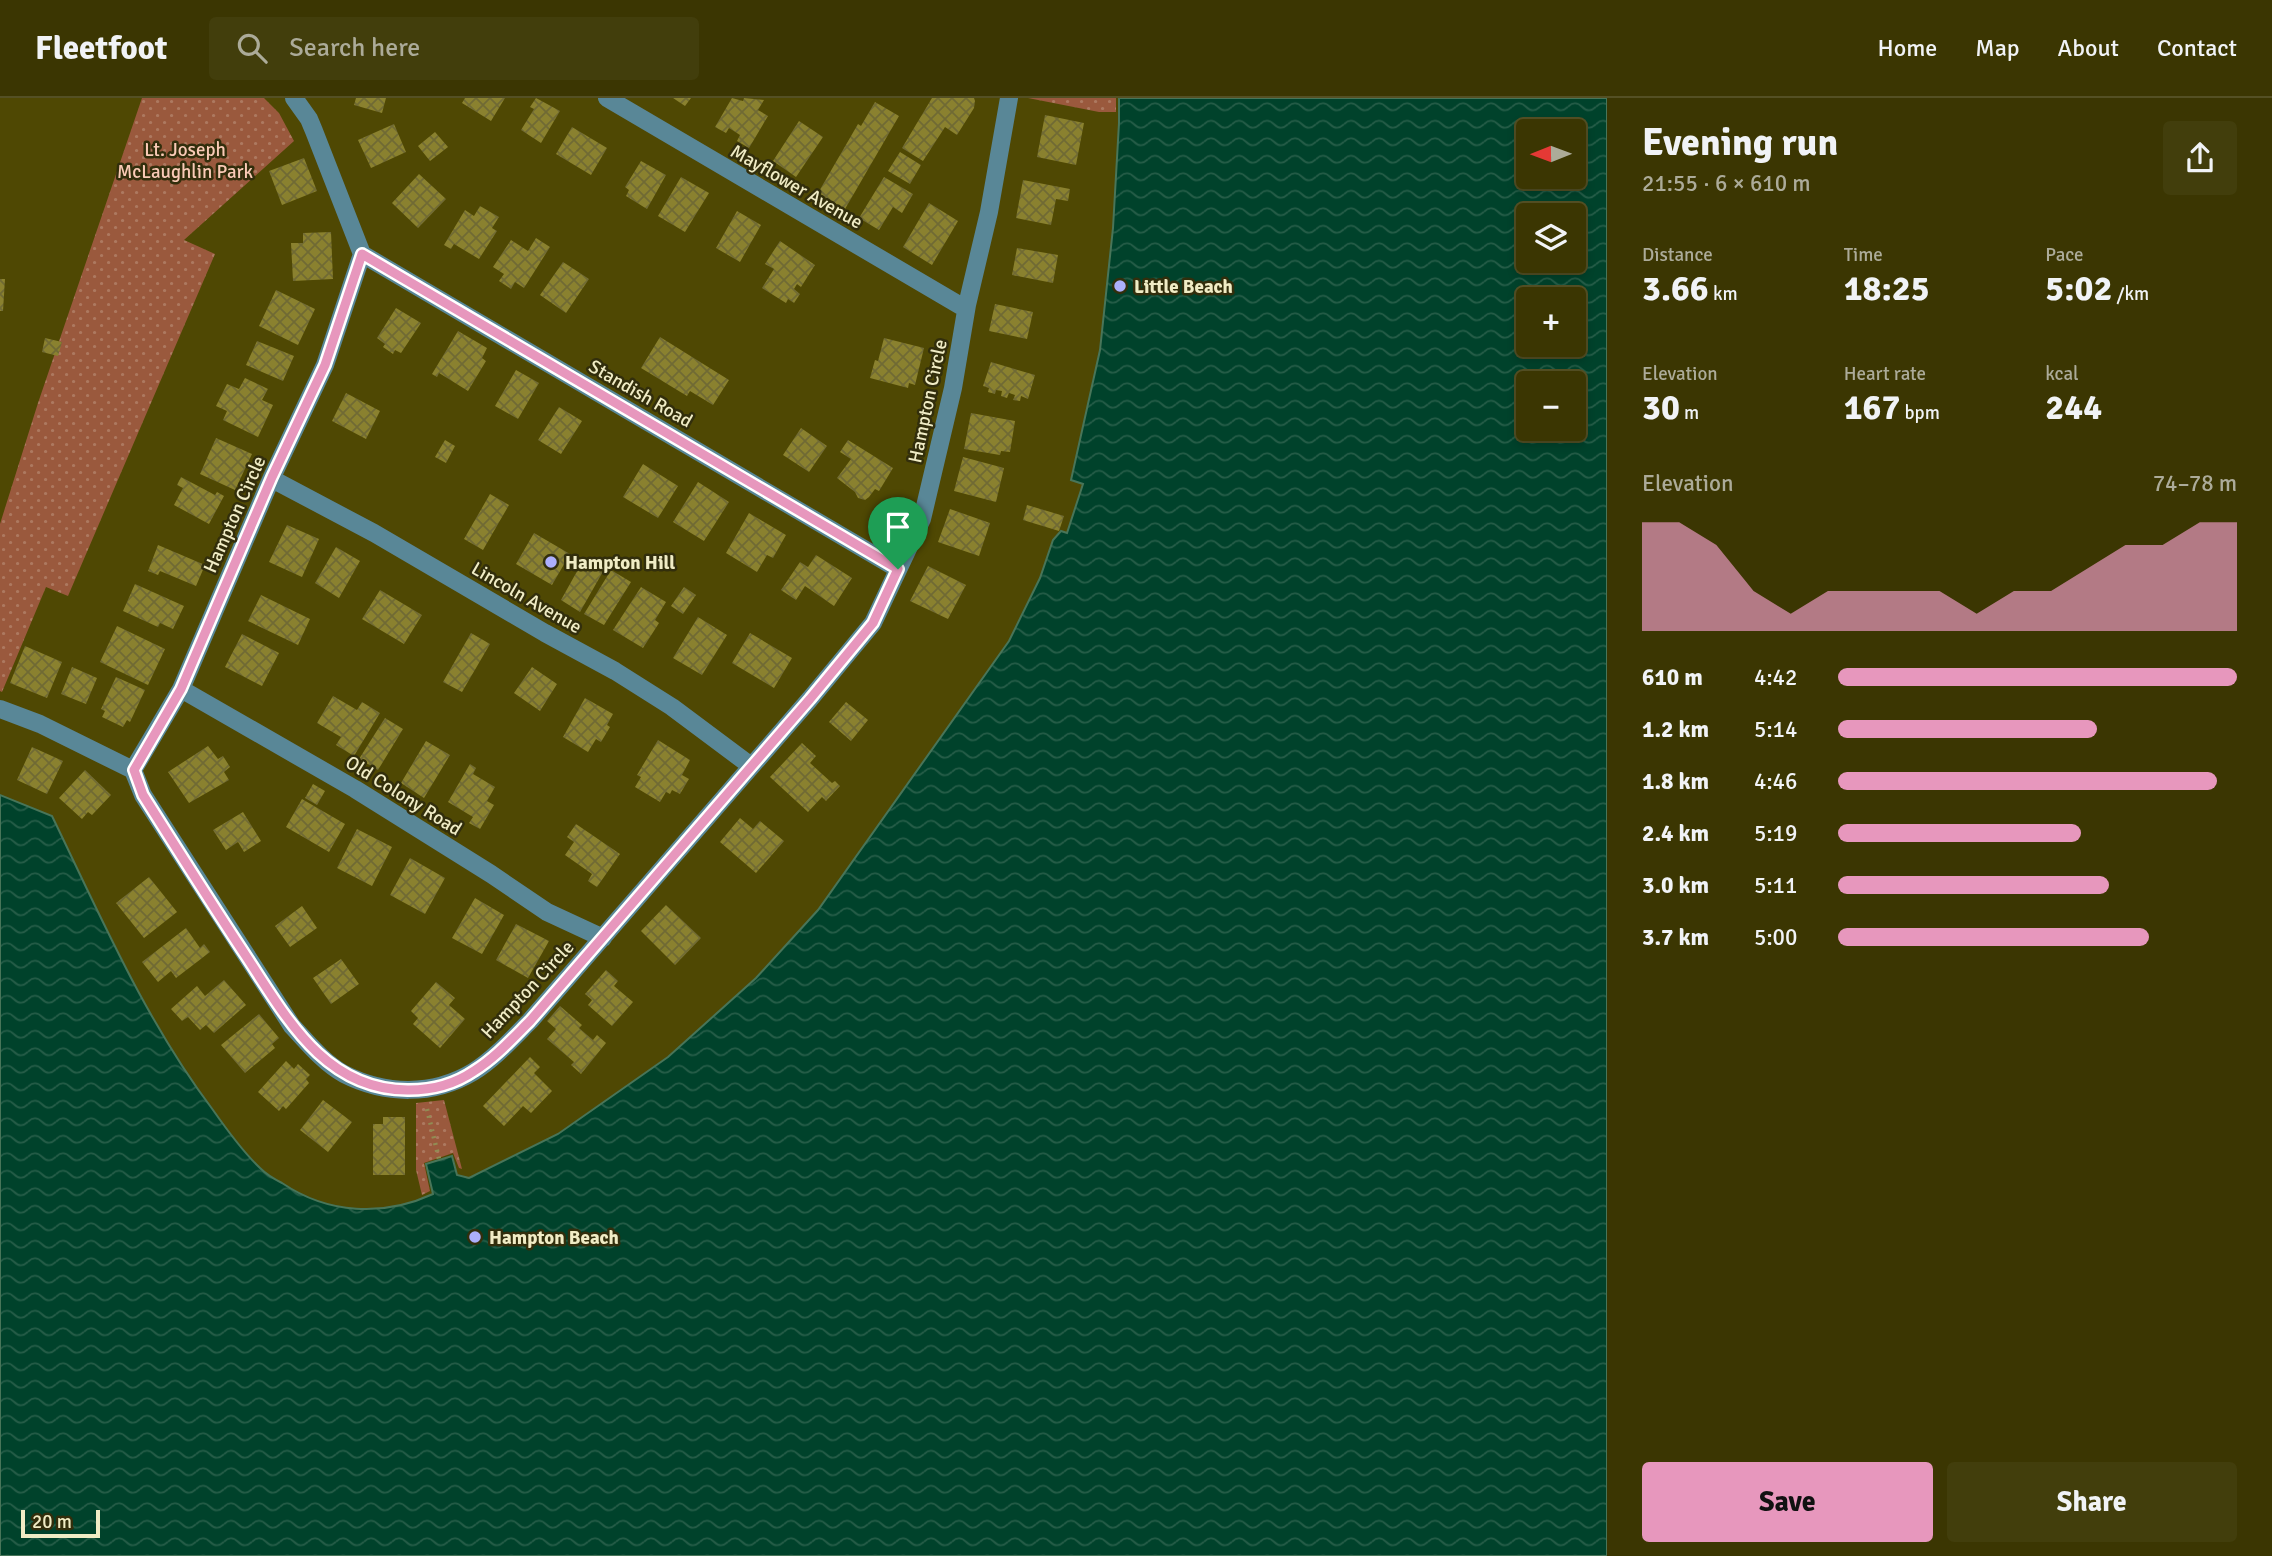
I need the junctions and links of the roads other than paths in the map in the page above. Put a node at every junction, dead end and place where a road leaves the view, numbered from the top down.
1 (294, 98) edge
2 (607, 98) edge
3 (1009, 98) edge
4 (362, 254) junction
5 (966, 309) junction
6 (272, 480) junction
7 (898, 569) junction
8 (181, 689) junction
9 (0, 709) edge
10 (751, 765) junction
11 (134, 770) junction
12 (603, 938) junction

1 - 4 street
2 - 5 street, Mayflower Avenue
3 - 5 street, Hampton Circle
4 - 6 street, Hampton Circle
4 - 7 street, Standish Road
5 - 7 street, Hampton Circle
6 - 8 street, Hampton Circle
6 - 10 street, Lincoln Avenue
7 - 10 street, Hampton Circle
8 - 11 street, Hampton Circle
8 - 12 street, Old Colony Road
9 - 11 street
10 - 12 street, Hampton Circle
11 - 12 street, Hampton Circle

